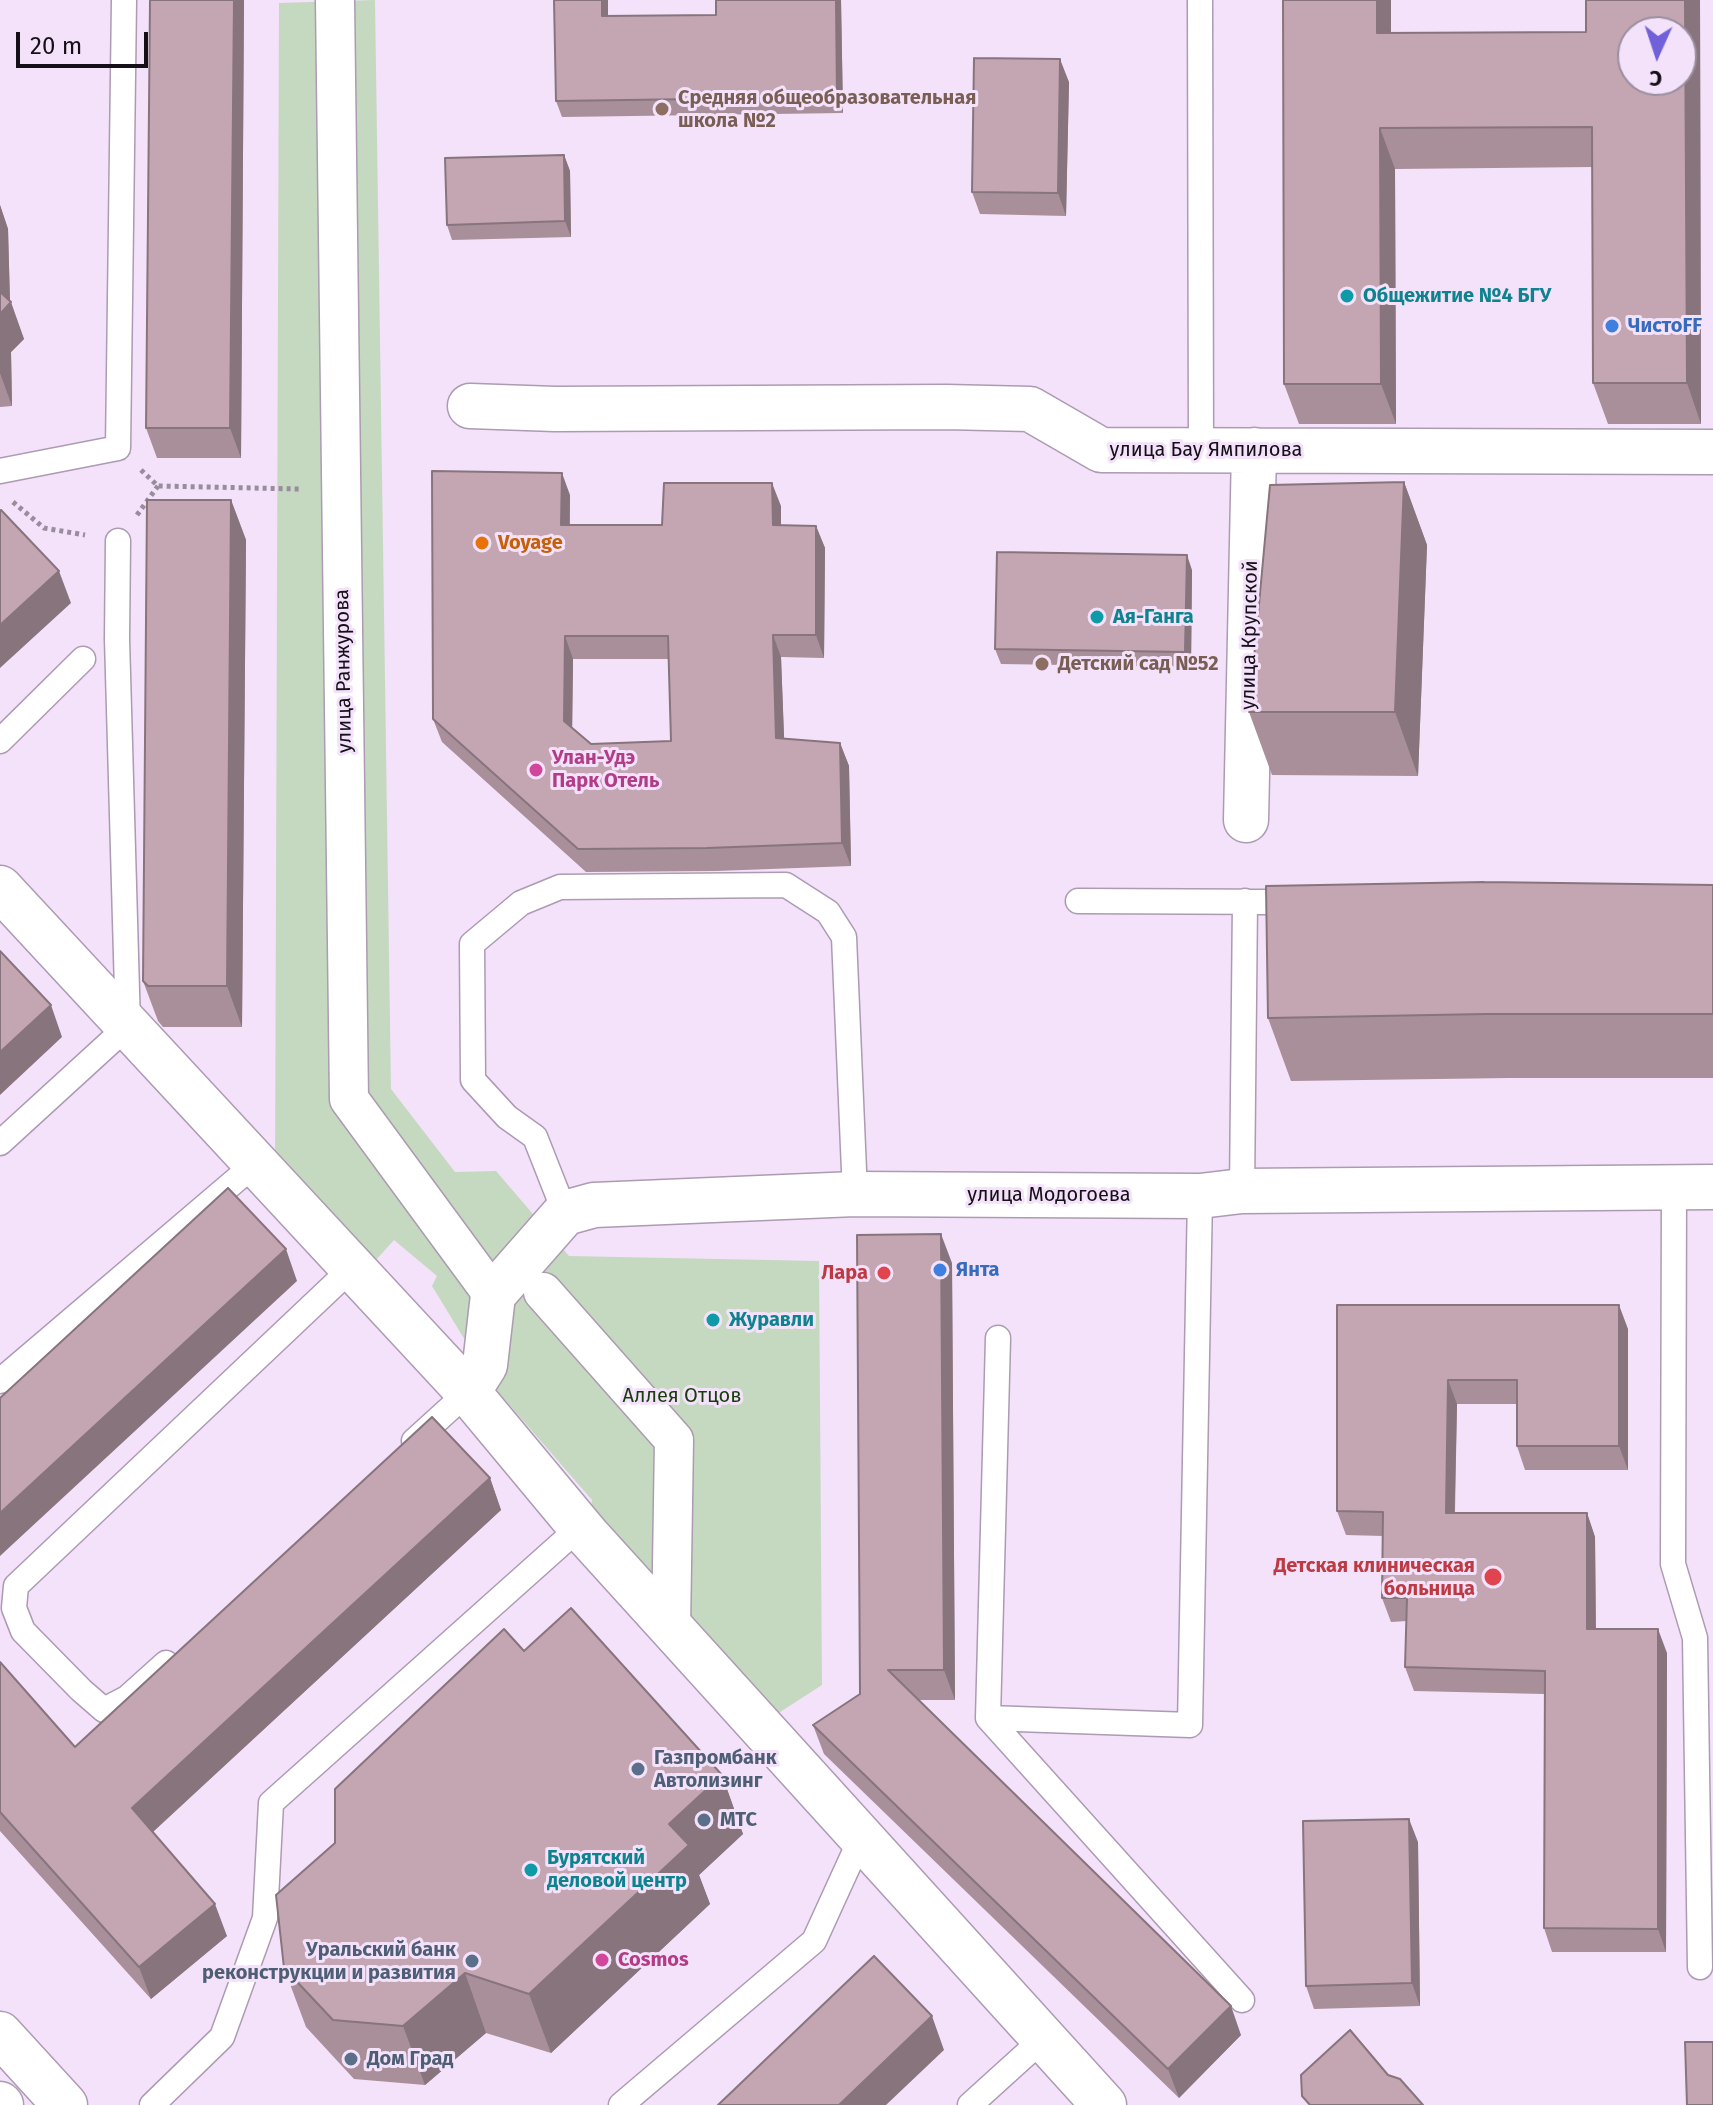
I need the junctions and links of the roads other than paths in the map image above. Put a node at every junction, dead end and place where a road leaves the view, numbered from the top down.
1 (124, 0) edge
2 (335, 0) edge
3 (1200, 0) edge
4 (470, 406) dead end
5 (1201, 449) junction
6 (1254, 450) junction
7 (1713, 452) edge
8 (0, 471) edge
9 (118, 541) road end
10 (83, 659) dead end
11 (0, 741) edge
12 (1246, 820) dead end
13 (0, 888) edge
14 (1078, 901) dead end
15 (1245, 901) junction
16 (1322, 901) edge
17 (128, 1026) junction
18 (0, 1143) edge
19 (256, 1163) junction
20 (1694, 1187) edge
21 (1242, 1191) junction
22 (855, 1194) junction
23 (1200, 1196) junction
24 (565, 1213) junction
25 (352, 1268) junction
26 (543, 1292) dead end
27 (493, 1295) junction
28 (998, 1338) dead end
29 (477, 1378) junction
30 (0, 1381) edge
31 (398, 1455) edge
32 (580, 1527) junction
33 (671, 1628) junction
34 (186, 1645) edge
35 (988, 1718) junction
36 (861, 1838) junction
37 (1700, 1967) dead end
38 (1242, 2000) dead end
39 (0, 2034) edge
40 (1044, 2038) junction
41 (65, 2105) edge
42 (152, 2105) edge
43 (621, 2105) edge
44 (970, 2105) edge
45 (1104, 2105) edge

1 - 8 lane
2 - 27 street, улица Ранжурова
3 - 5 lane
4 - 5 street, улица Бау Ямпилова
5 - 6 street, улица Бау Ямпилова
6 - 7 street, улица Бау Ямпилова
6 - 12 street, улица Крупской
9 - 17 lane
10 - 11 lane
13 - 17 street
14 - 15 lane
15 - 16 lane
15 - 21 lane
17 - 18 lane
17 - 19 street
19 - 25 street
19 - 30 lane
20 - 21 street, улица Модогоева
20 - 37 lane
21 - 23 street, улица Модогоева
22 - 23 street, улица Модогоева
22 - 24 street, улица Модогоева
22 - 24 lane
23 - 35 lane
24 - 27 street
25 - 29 street
25 - 34 lane
26 - 33 street
27 - 29 street
28 - 35 lane
29 - 31 lane
29 - 32 street
32 - 33 street
32 - 42 lane
33 - 36 street
35 - 38 lane
36 - 40 street
36 - 43 lane
39 - 41 street
40 - 44 lane
40 - 45 street

